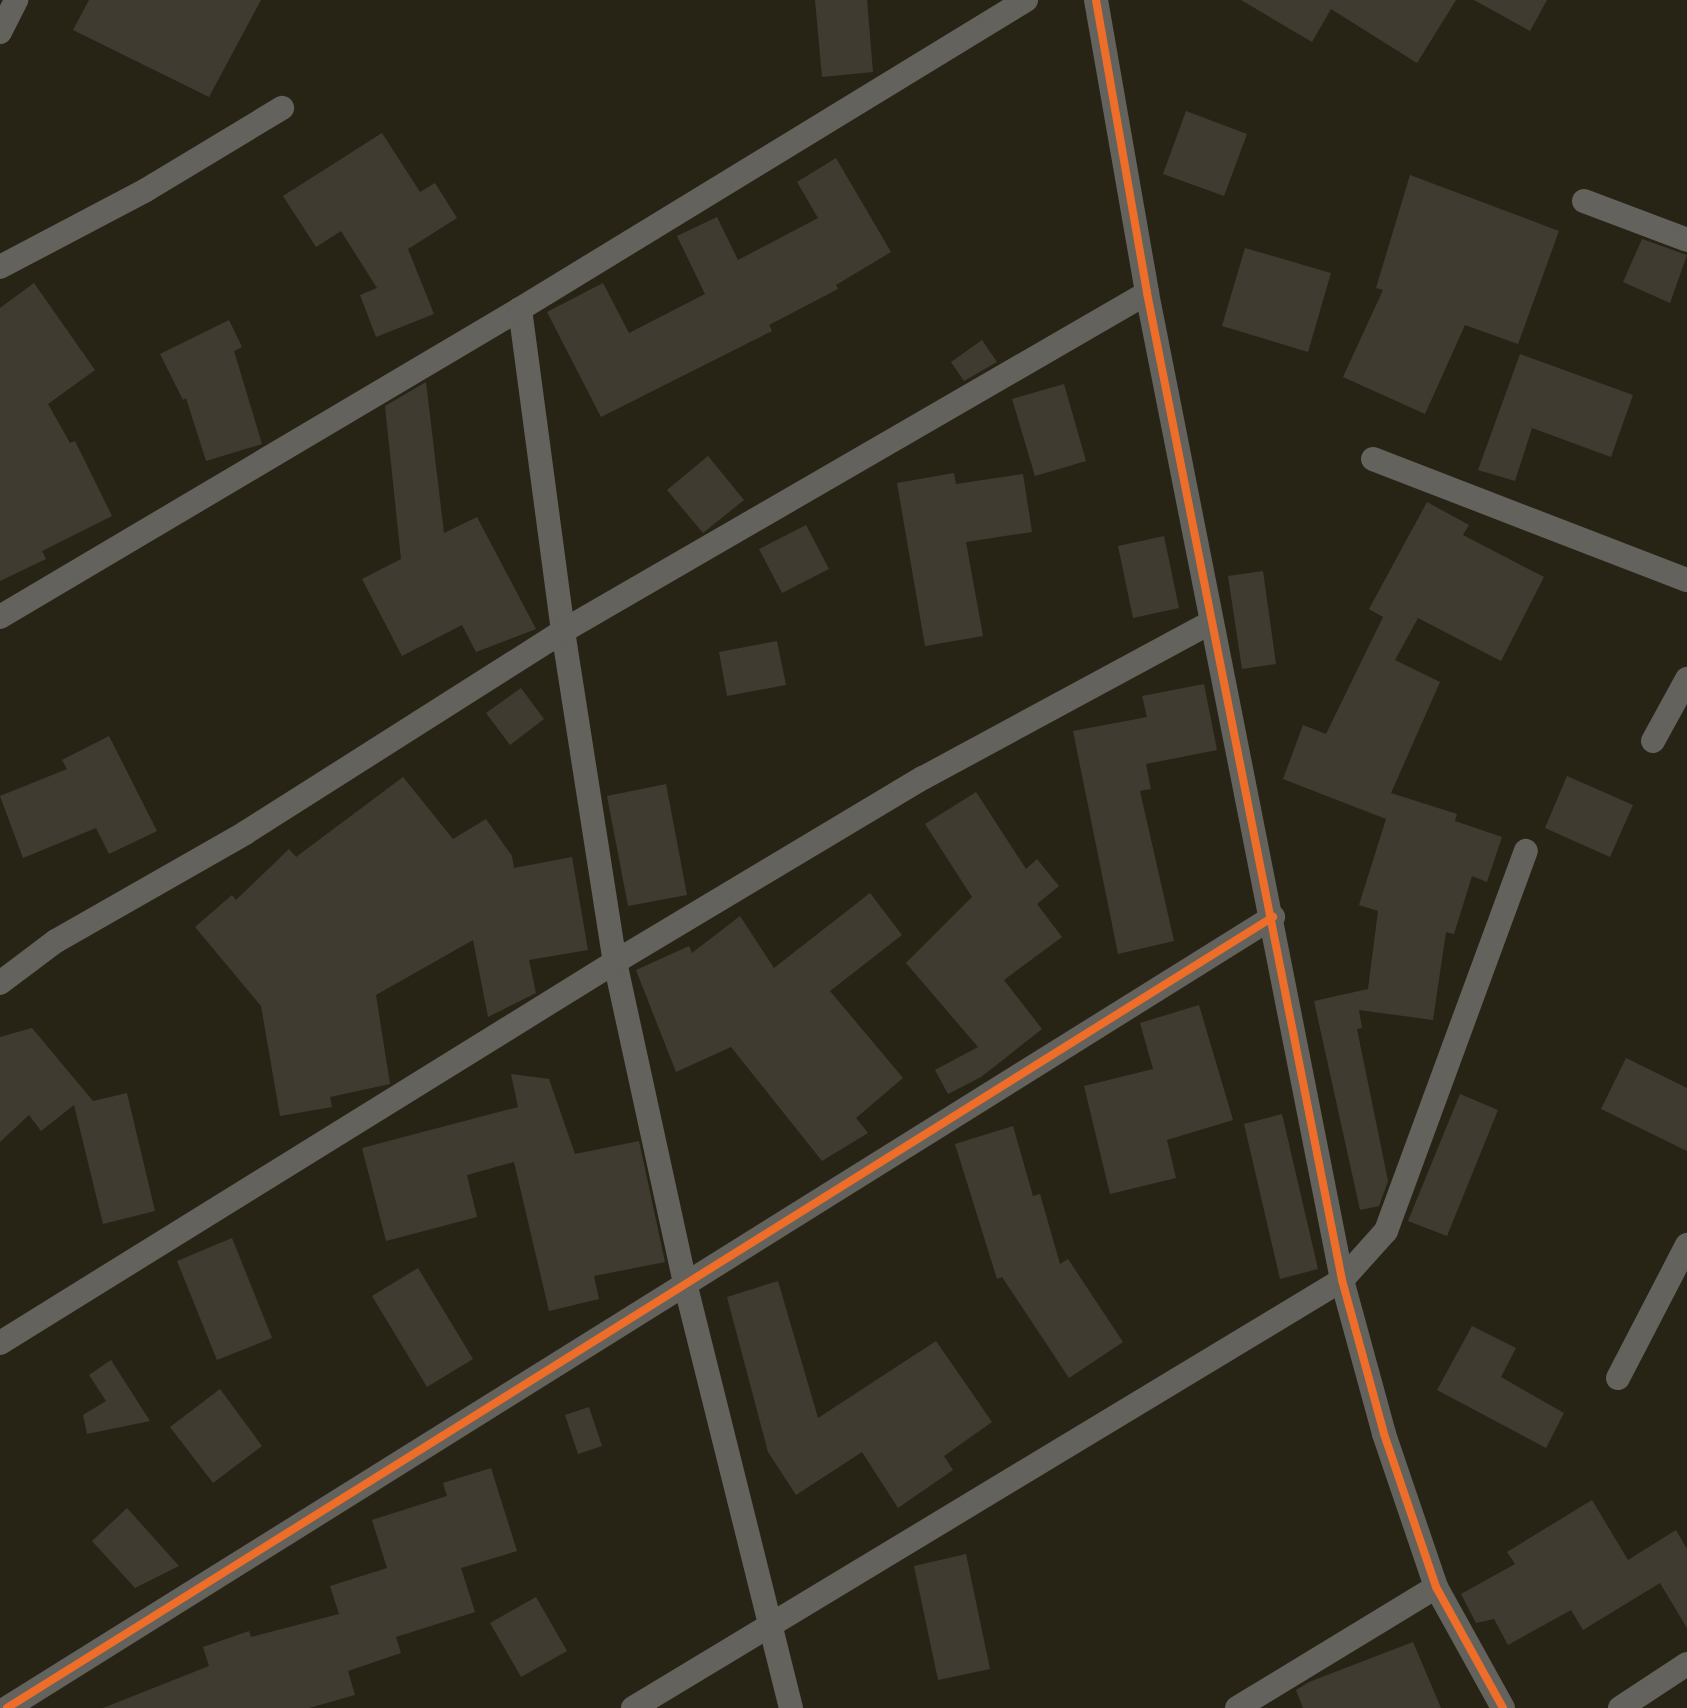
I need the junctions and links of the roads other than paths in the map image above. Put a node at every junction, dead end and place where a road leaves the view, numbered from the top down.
1 (16, 0) edge
2 (1026, 0) edge
3 (1096, 0) edge
4 (0, 32) edge
5 (282, 108) dead end
6 (1584, 201) dead end
7 (1687, 240) edge
8 (0, 267) edge
9 (1147, 293) junction
10 (520, 309) junction
11 (1373, 459) dead end
12 (1687, 580) edge
13 (0, 617) edge
14 (1211, 622) junction
15 (563, 631) junction
16 (1687, 679) edge
17 (1653, 741) dead end
18 (1526, 851) dead end
19 (1273, 917) junction
20 (615, 962) junction
21 (0, 983) edge
22 (1687, 1245) edge
23 (1342, 1280) junction
24 (685, 1283) junction
25 (0, 1343) edge
26 (1618, 1378) dead end
27 (1436, 1587) junction
28 (770, 1623) junction
29 (1687, 1664) edge
30 (7, 1708) edge
31 (633, 1708) edge
32 (791, 1708) edge
33 (1237, 1708) edge
34 (1503, 1708) edge
35 (1620, 1708) edge

1 - 4 street
2 - 10 street
3 - 9 street
5 - 8 street
6 - 7 street
9 - 14 street
9 - 15 street
10 - 13 street
10 - 15 street
11 - 12 street
14 - 19 street
14 - 20 street
15 - 20 street
15 - 21 street
16 - 17 street
18 - 23 street
19 - 23 street
19 - 24 street
20 - 24 street
20 - 25 street
22 - 26 street
23 - 27 street
23 - 28 street
24 - 28 street
24 - 30 street
27 - 33 street
27 - 34 street
28 - 31 street
28 - 32 street
29 - 35 street

